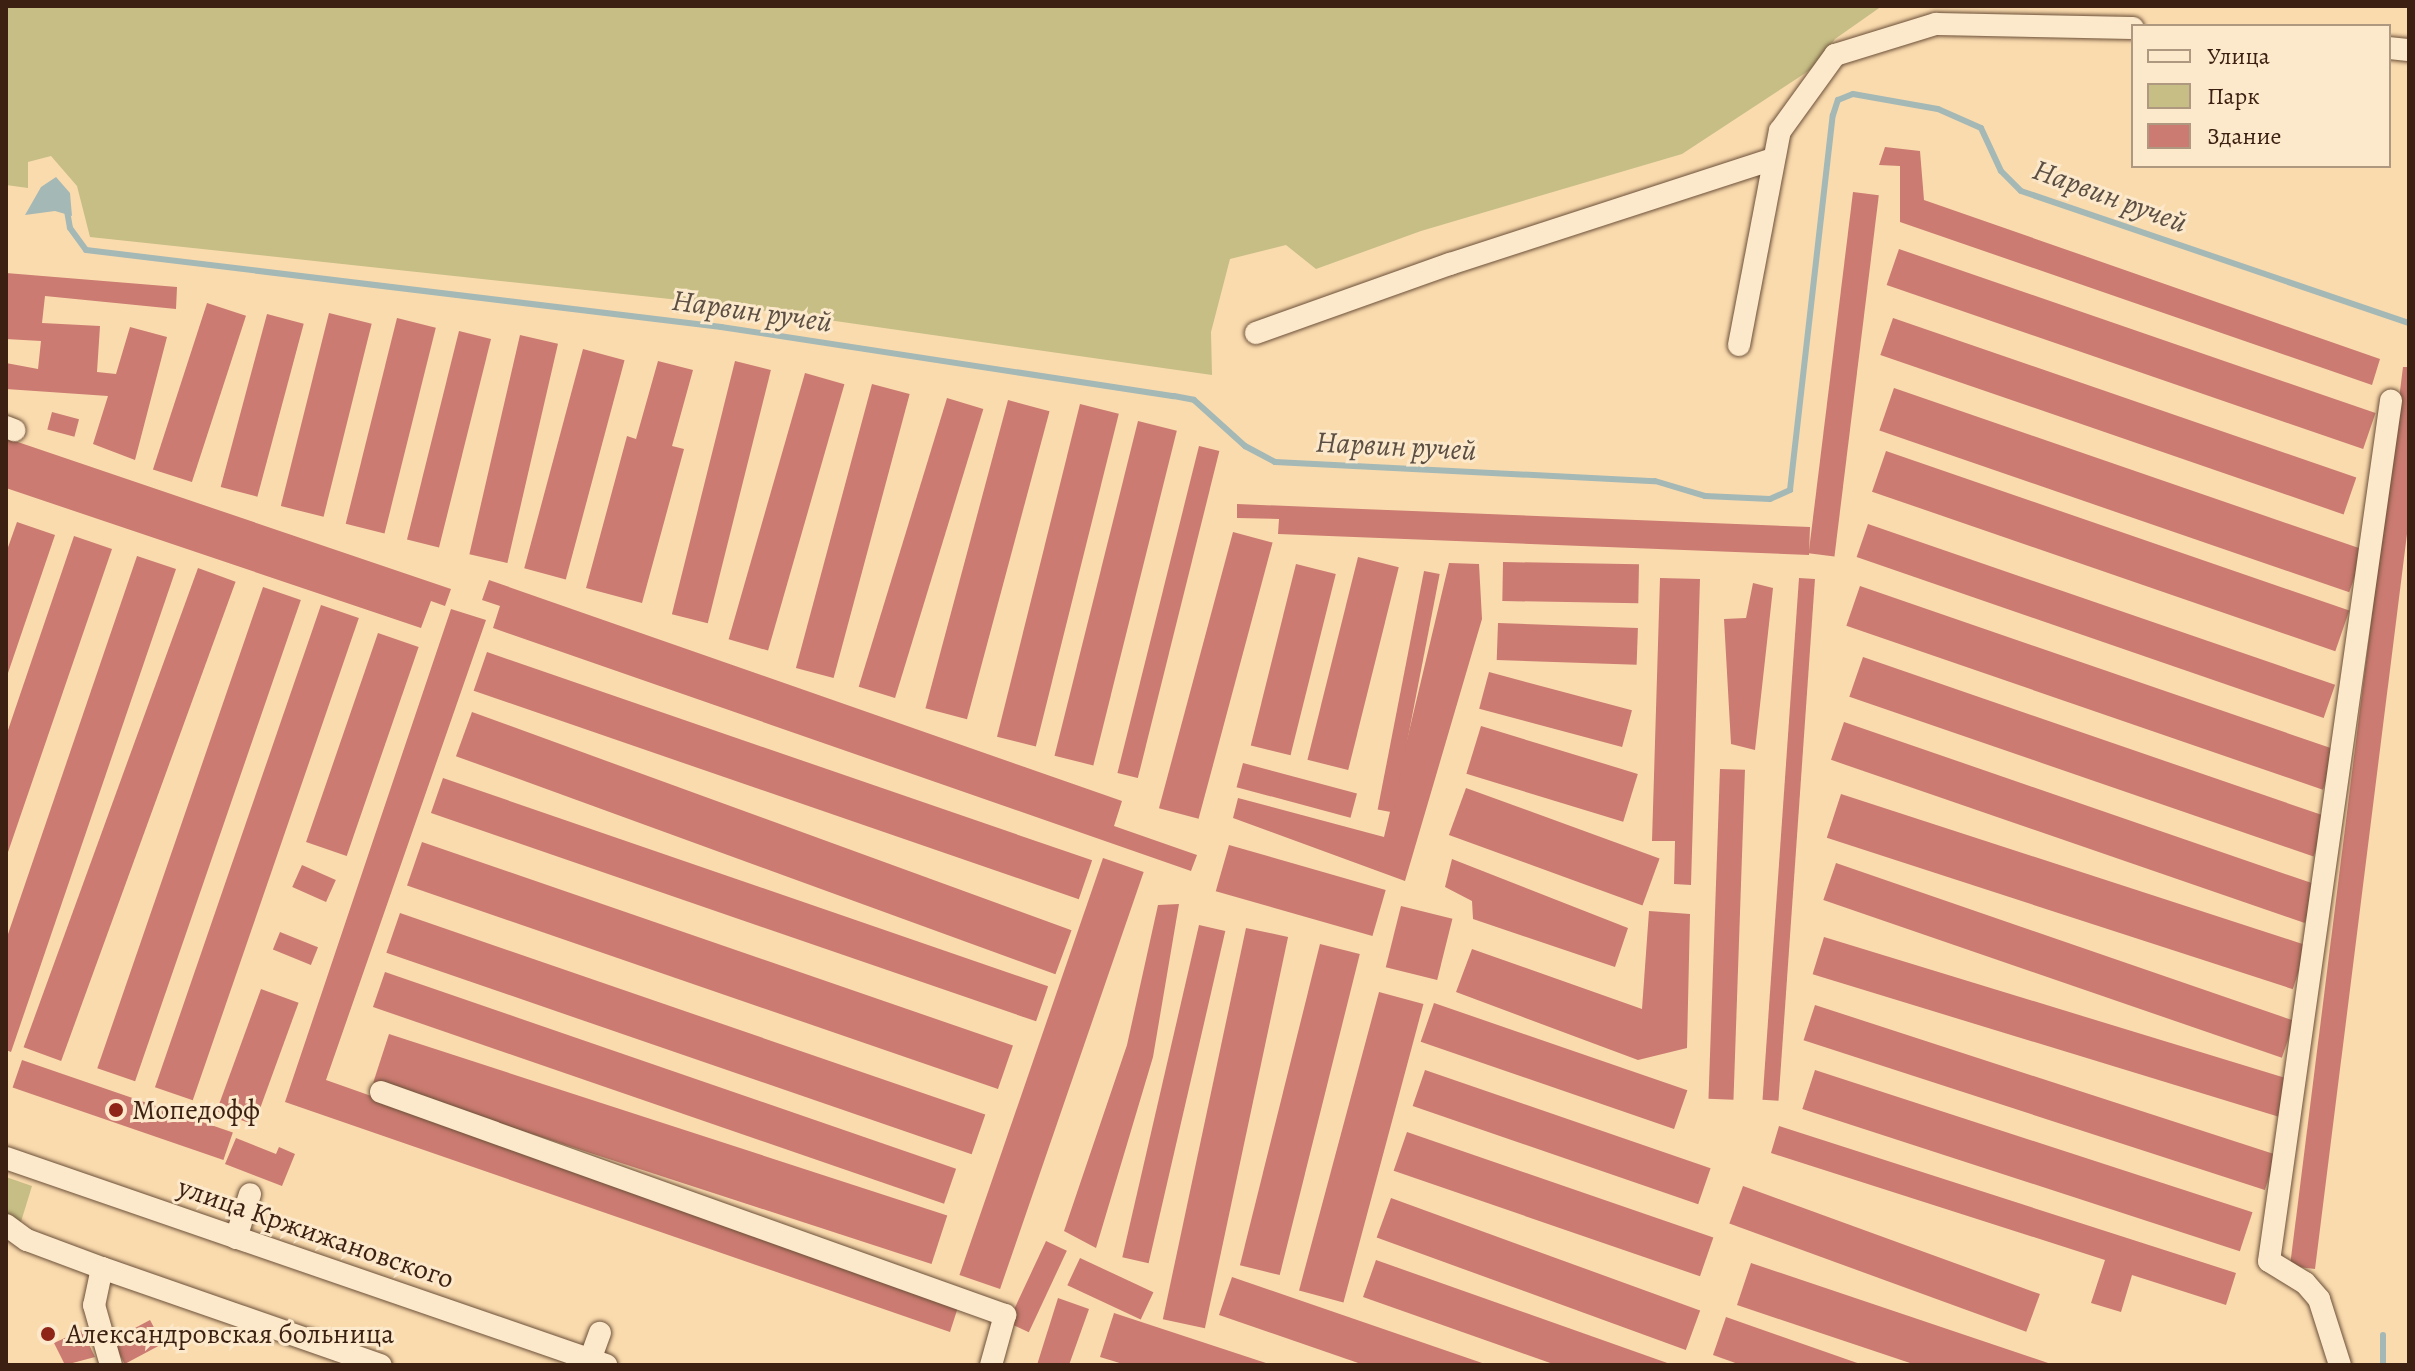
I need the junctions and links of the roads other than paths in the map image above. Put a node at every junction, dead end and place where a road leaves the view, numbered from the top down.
1 (2131, 28) edge
2 (1773, 159) junction
3 (1256, 333) dead end
4 (1739, 345) dead end
5 (2391, 401) dead end
6 (381, 1092) dead end
7 (6, 1158) edge
8 (250, 1194) dead end
9 (6, 1225) edge
10 (236, 1238) junction
11 (102, 1268) junction
12 (600, 1333) dead end
13 (598, 1362) edge
14 (111, 1365) edge
15 (381, 1365) edge
16 (991, 1365) edge
17 (2340, 1365) edge

1 - 2 street
2 - 3 street
2 - 4 street
5 - 17 street
6 - 16 street
7 - 10 street, улица Кржижановского
8 - 10 street
9 - 11 street
10 - 13 street, улица Кржижановского
11 - 14 street
11 - 15 street
12 - 13 street

